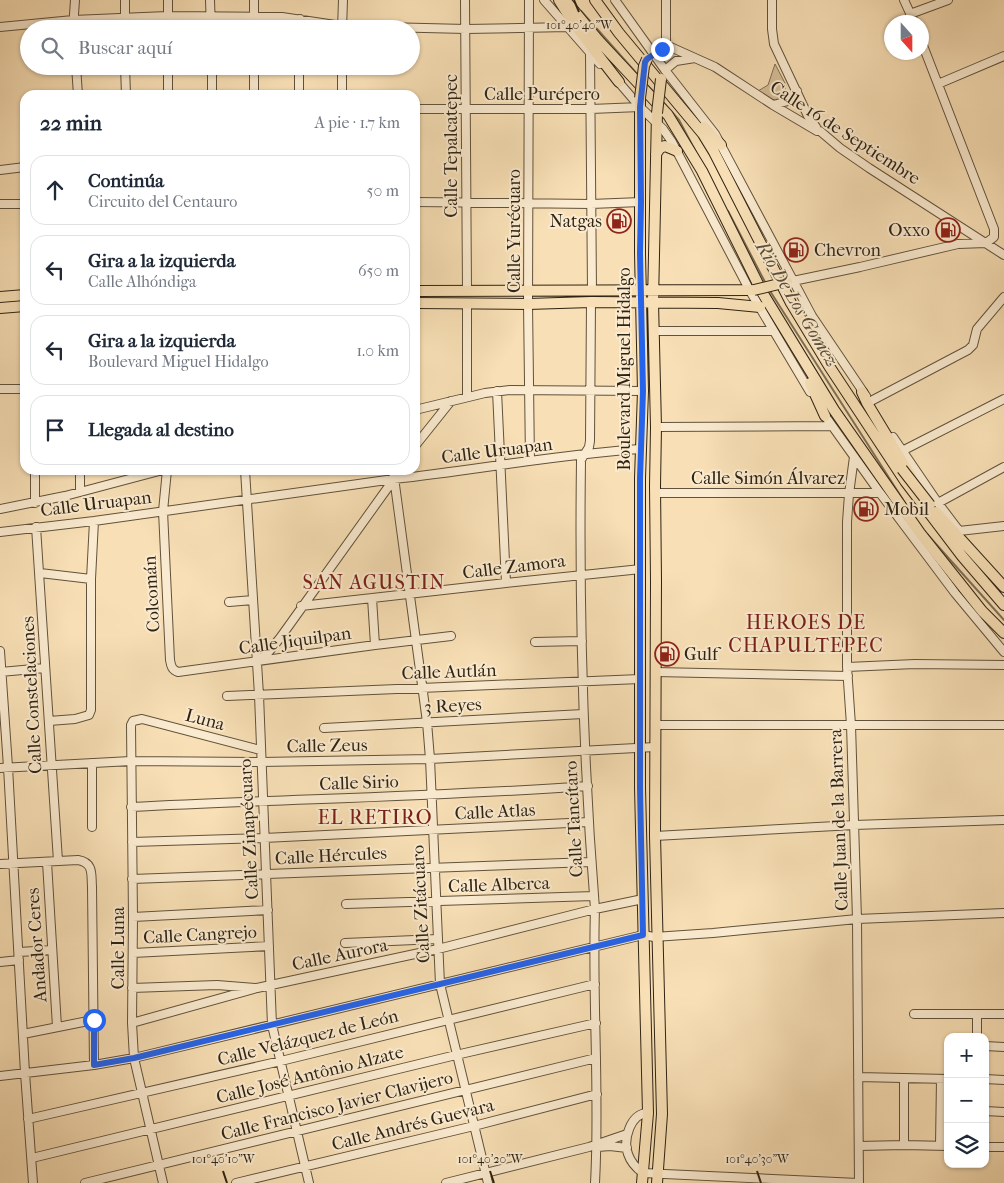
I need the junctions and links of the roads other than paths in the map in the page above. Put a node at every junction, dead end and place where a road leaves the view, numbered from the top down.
1 (76, 0) edge
2 (125, 0) edge
3 (168, 0) edge
4 (210, 0) edge
5 (254, 0) edge
6 (342, 0) edge
7 (465, 0) edge
8 (529, 0) edge
9 (544, 0) edge
10 (559, 0) edge
11 (565, 0) edge
12 (595, 0) edge
13 (615, 0) edge
14 (666, 0) edge
15 (772, 0) edge
16 (904, 0) edge
17 (948, 0) edge
18 (910, 14) joint
19 (168, 16) junction
20 (210, 16) junction
21 (254, 17) junction
22 (125, 18) junction
23 (300, 19) joint
24 (74, 20) edge
25 (108, 20) edge
26 (168, 20) edge
27 (210, 20) edge
28 (305, 20) edge
29 (342, 20) edge
30 (20, 26) edge
31 (0, 27) edge
32 (528, 27) junction
33 (568, 27) junction
34 (420, 28) edge
35 (466, 29) junction
36 (666, 45) junction
37 (590, 54) junction
38 (650, 56) junction
39 (1004, 56) edge
40 (695, 58) junction
41 (929, 60) edge
42 (77, 75) edge
43 (126, 75) edge
44 (168, 75) edge
45 (212, 75) edge
46 (254, 75) edge
47 (299, 75) edge
48 (342, 75) edge
49 (662, 78) junction
50 (619, 82) junction
51 (938, 84) junction
52 (78, 90) edge
53 (126, 90) edge
54 (168, 90) edge
55 (212, 90) edge
56 (254, 90) edge
57 (298, 90) edge
58 (342, 90) edge
59 (796, 90) junction
60 (640, 103) junction
61 (774, 105) junction
62 (529, 108) junction
63 (420, 109) edge
64 (466, 109) junction
65 (591, 109) junction
66 (656, 117) junction
67 (820, 131) junction
68 (721, 145) joint
69 (678, 151) junction
70 (656, 154) junction
71 (20, 168) edge
72 (0, 170) edge
73 (420, 202) edge
74 (466, 202) junction
75 (641, 202) junction
76 (529, 203) junction
77 (0, 204) edge
78 (20, 204) edge
79 (591, 204) junction
80 (986, 243) junction
81 (1004, 254) edge
82 (640, 276) junction
83 (790, 281) junction
84 (640, 290) junction
85 (653, 290) junction
86 (420, 291) edge
87 (467, 291) junction
88 (529, 291) junction
89 (592, 291) junction
90 (614, 291) junction
91 (737, 291) junction
92 (752, 291) junction
93 (20, 295) edge
94 (0, 296) edge
95 (1004, 297) edge
96 (420, 302) edge
97 (591, 302) junction
98 (621, 302) junction
99 (640, 302) junction
100 (653, 302) junction
101 (466, 303) junction
102 (669, 303) junction
103 (528, 304) junction
104 (736, 304) junction
105 (20, 306) edge
106 (760, 307) junction
107 (0, 308) edge
108 (654, 319) junction
109 (642, 322) junction
110 (654, 331) junction
111 (772, 331) junction
112 (787, 332) junction
113 (819, 350) junction
114 (0, 389) edge
115 (20, 390) edge
116 (590, 390) junction
117 (497, 391) junction
118 (530, 391) junction
119 (643, 391) junction
120 (862, 392) junction
121 (467, 397) junction
122 (1004, 399) edge
123 (451, 401) junction
124 (871, 401) junction
125 (420, 409) edge
126 (825, 416) junction
127 (832, 426) junction
128 (656, 427) junction
129 (420, 440) edge
130 (641, 449) junction
131 (902, 451) junction
132 (584, 455) junction
133 (854, 457) junction
134 (530, 461) junction
135 (500, 465) junction
136 (1004, 467) edge
137 (35, 475) edge
138 (80, 475) edge
139 (125, 475) edge
140 (144, 475) edge
141 (167, 475) edge
142 (246, 475) edge
143 (393, 475) edge
144 (396, 475) edge
145 (394, 479) junction
146 (125, 480) junction
147 (655, 489) junction
148 (80, 492) junction
149 (880, 493) junction
150 (849, 494) junction
151 (248, 499) junction
152 (34, 503) junction
153 (934, 504) junction
154 (0, 509) edge
155 (163, 511) junction
156 (94, 521) junction
157 (935, 521) junction
158 (1004, 526) edge
159 (36, 527) junction
160 (959, 531) junction
161 (0, 532) edge
162 (641, 569) junction
163 (40, 573) junction
164 (579, 575) junction
165 (91, 579) junction
166 (506, 582) junction
167 (1004, 582) edge
168 (1004, 587) edge
169 (411, 595) junction
170 (372, 598) junction
171 (253, 600) junction
172 (229, 602) dead end
173 (1004, 605) edge
174 (302, 606) junction
175 (1004, 634) edge
176 (450, 636) dead end
177 (416, 640) junction
178 (582, 641) junction
179 (535, 642) dead end
180 (376, 645) junction
181 (0, 651) edge
182 (1004, 652) edge
183 (256, 662) junction
184 (1004, 665) edge
185 (847, 667) junction
186 (45, 668) junction
187 (0, 672) edge
188 (178, 672) joint
189 (655, 672) junction
190 (848, 676) junction
191 (640, 679) junction
192 (582, 681) junction
193 (422, 687) junction
194 (259, 695) junction
195 (227, 696) dead end
196 (583, 714) junction
197 (142, 719) joint
198 (49, 720) junction
199 (427, 722) junction
200 (655, 725) junction
201 (851, 725) junction
202 (1004, 725) edge
203 (324, 728) dead end
204 (640, 747) junction
205 (655, 747) junction
206 (260, 750) junction
207 (586, 751) junction
208 (430, 759) junction
209 (131, 761) junction
210 (260, 762) junction
211 (92, 763) junction
212 (51, 765) junction
213 (4, 768) edge
214 (588, 786) junction
215 (432, 795) junction
216 (262, 801) junction
217 (131, 808) junction
218 (1004, 820) edge
219 (589, 822) junction
220 (854, 825) junction
221 (92, 827) dead end
222 (433, 830) junction
223 (655, 836) junction
224 (264, 838) junction
225 (132, 842) junction
226 (58, 861) junction
227 (46, 862) junction
228 (592, 862) junction
229 (0, 864) edge
230 (12, 864) junction
231 (434, 866) junction
232 (266, 874) junction
233 (132, 879) junction
234 (594, 896) junction
235 (643, 899) junction
236 (436, 902) junction
237 (346, 904) dead end
238 (595, 909) junction
239 (268, 910) junction
240 (1004, 913) edge
241 (133, 917) junction
242 (857, 919) junction
243 (643, 935) junction
244 (657, 937) junction
245 (438, 939) junction
246 (345, 943) dead end
247 (269, 946) junction
248 (594, 947) junction
249 (438, 949) junction
250 (52, 950) junction
251 (133, 953) junction
252 (19, 956) junction
253 (0, 962) edge
254 (440, 984) junction
255 (595, 984) junction
256 (271, 986) junction
257 (132, 988) junction
258 (257, 988) junction
259 (914, 1014) dead end
260 (977, 1014) junction
261 (1004, 1014) edge
262 (94, 1020) junction
263 (448, 1020) junction
264 (132, 1023) junction
265 (596, 1023) junction
266 (272, 1025) junction
267 (57, 1027) junction
268 (977, 1033) edge
269 (23, 1034) junction
270 (989, 1046) edge
271 (1004, 1047) edge
272 (456, 1055) junction
273 (134, 1058) junction
274 (596, 1058) junction
275 (281, 1061) junction
276 (94, 1065) junction
277 (25, 1073) junction
278 (0, 1076) edge
279 (858, 1077) junction
280 (904, 1078) junction
281 (944, 1079) edge
282 (989, 1079) edge
283 (1004, 1080) edge
284 (465, 1090) junction
285 (142, 1093) junction
286 (597, 1094) junction
287 (289, 1096) junction
288 (989, 1111) edge
289 (1004, 1112) edge
290 (648, 1113) junction
291 (28, 1119) junction
292 (474, 1126) junction
293 (150, 1130) junction
294 (297, 1131) junction
295 (627, 1134) junction
296 (904, 1145) junction
297 (594, 1146) junction
298 (859, 1146) junction
299 (944, 1146) edge
300 (989, 1147) edge
301 (1004, 1147) edge
302 (627, 1148) junction
303 (32, 1158) junction
304 (158, 1165) junction
305 (306, 1166) junction
306 (486, 1174) junction
307 (657, 1174) edge
308 (642, 1178) edge
309 (798, 1182) edge
310 (33, 1183) edge
311 (85, 1183) edge
312 (163, 1183) edge
313 (236, 1183) edge
314 (309, 1183) edge
315 (446, 1183) edge
316 (488, 1183) edge
317 (595, 1183) edge
318 (858, 1183) edge

1 - 24 street
2 - 22 street
3 - 19 street
4 - 20 street
5 - 21 street
6 - 29 street
7 - 35 street, Calle Tepalcatepec
8 - 32 street, Calle Yurécuaro
9 - 33 street
10 - 50 main road
11 - 112 main road
12 - 49 main road
13 - 38 street
14 - 36 street
15 - 59 street
16 - 18 street
17 - 18 street
19 - 20 street
19 - 22 street
19 - 26 street
20 - 21 street
20 - 27 street
21 - 23 street
22 - 25 street
23 - 28 street
30 - 31 street
32 - 33 street
32 - 35 street
32 - 62 street, Calle Yurécuaro
33 - 37 street
34 - 35 street
35 - 64 street, Calle Tepalcatepec
36 - 38 street
36 - 40 street, Calle 16 de Septiembre
37 - 50 street
37 - 65 street
38 - 49 street
38 - 60 main road, Boulevard Miguel Hidalgo, bridge
39 - 51 street
40 - 49 street
40 - 61 street, Calle 16 de Septiembre
41 - 51 street
42 - 52 street
43 - 53 street
44 - 54 street
45 - 55 street
46 - 56 street
47 - 57 street
48 - 58 street
49 - 66 main road, Boulevard Miguel Hidalgo, bridge
49 - 68 main road
49 - 113 main road
50 - 60 street
51 - 80 street
59 - 61 street
59 - 67 street
60 - 65 street, Calle Purépero
60 - 66 street
60 - 75 main road, Boulevard Miguel Hidalgo
61 - 67 street, Calle 16 de Septiembre
62 - 64 street, Calle Purépero
62 - 65 street, Calle Purépero
62 - 76 street, Calle Yurécuaro
63 - 64 street, Calle Purépero
64 - 74 street, Calle Tepalcatepec
65 - 79 street
66 - 69 street
66 - 70 main road, Boulevard Miguel Hidalgo
67 - 80 street, Calle 16 de Septiembre
68 - 83 street
69 - 70 main road
69 - 92 street
70 - 85 main road, Boulevard Miguel Hidalgo
71 - 72 street
73 - 74 street
74 - 76 street
74 - 87 street, Calle Tepalcatepec
75 - 79 street
75 - 82 main road, Boulevard Miguel Hidalgo
76 - 79 street
76 - 88 street, Calle Yurécuaro
77 - 78 street
79 - 89 street
80 - 81 street, Calle 16 de Septiembre
80 - 83 street
82 - 84 main road, Boulevard Miguel Hidalgo
82 - 90 main road
83 - 92 main road, bridge
83 - 120 street
84 - 85 main road
84 - 90 main road
84 - 99 main road, Boulevard Miguel Hidalgo
85 - 91 main road
85 - 100 main road, Boulevard Miguel Hidalgo
86 - 87 main road
87 - 88 main road
88 - 89 main road
88 - 103 street, Calle Yurécuaro
89 - 90 main road
91 - 92 main road
91 - 104 main road
92 - 106 street
93 - 94 main road
95 - 124 street
96 - 101 main road
97 - 98 main road
97 - 103 main road
97 - 116 street, Calle Tancítaro
98 - 99 main road
98 - 109 main road
99 - 100 main road
99 - 109 main road, Boulevard Miguel Hidalgo
100 - 102 main road
100 - 108 main road, Boulevard Miguel Hidalgo
101 - 103 main road
101 - 121 street
102 - 104 main road
102 - 108 main road
103 - 118 street, Calle Yurécuaro
104 - 106 main road
105 - 107 main road
106 - 111 street
108 - 110 main road, Boulevard Miguel Hidalgo
109 - 119 main road, Boulevard Miguel Hidalgo
110 - 111 street
110 - 128 main road, Boulevard Miguel Hidalgo
111 - 126 street
112 - 126 main road
112 - 175 main road
113 - 153 main road, bridge
113 - 157 main road
114 - 115 street
116 - 118 street
116 - 119 street
116 - 132 street, Calle Tancítaro
117 - 118 street
117 - 121 street
117 - 135 street
118 - 134 street, Calle Yurécuaro
119 - 130 main road, Boulevard Miguel Hidalgo
120 - 124 street
120 - 157 main road
121 - 123 street
122 - 131 street
123 - 125 street
123 - 129 street
124 - 131 street
126 - 127 street
127 - 128 street
127 - 133 street
128 - 147 main road, Boulevard Miguel Hidalgo
130 - 132 street, Calle Uruapan
130 - 147 main road
130 - 162 main road, Boulevard Miguel Hidalgo
131 - 153 street
132 - 134 street, Calle Uruapan
132 - 164 street, Calle Tancítaro
133 - 149 street
133 - 150 street, Calle Juan de la Barrera
134 - 135 street, Calle Uruapan
135 - 145 street, Calle Uruapan
135 - 166 street
136 - 153 street
137 - 152 street
138 - 148 street
139 - 146 street
140 - 146 street
141 - 155 street, Colcomán
142 - 151 street, Calle Zinapécuaro
143 - 145 street, Calle Zitácuaro
144 - 145 street
145 - 151 street, Calle Uruapan
145 - 169 street, Calle Zitácuaro
145 - 174 street
146 - 148 street
147 - 150 street, Calle Simón Álvarez
147 - 189 main road, Boulevard Miguel Hidalgo
148 - 152 street
149 - 150 street, Calle Simón Álvarez
149 - 182 street
150 - 185 street, Calle Juan de la Barrera
151 - 155 street, Calle Uruapan
151 - 171 street, Calle Zinapécuaro
152 - 154 street
153 - 160 street
153 - 168 main road
155 - 156 street, Calle Uruapan
155 - 188 street, Colcomán
156 - 159 street, Calle Uruapan
156 - 165 street
157 - 173 main road
158 - 160 street
159 - 161 street, Calle Uruapan
159 - 163 street, Calle Constelaciones
160 - 167 street
162 - 164 street, Calle Zamora
162 - 191 main road, Boulevard Miguel Hidalgo
163 - 165 street
163 - 186 street, Calle Constelaciones
164 - 166 street, Calle Zamora
164 - 178 street, Calle Tancítaro
165 - 198 street
166 - 169 street, Calle Zamora
169 - 170 street, Calle Zamora
169 - 177 street, Calle Zitácuaro
170 - 174 street, Calle Zamora
170 - 180 street
171 - 172 street
171 - 183 street, Calle Zinapécuaro
174 - 183 street
176 - 177 street, Calle Jiquilpan
177 - 180 street, Calle Jiquilpan
177 - 193 street, Calle Zitácuaro
178 - 179 street
178 - 192 street, Calle Tancítaro
180 - 183 street, Calle Jiquilpan
181 - 187 street
183 - 188 street, Calle Jiquilpan
183 - 194 street, Calle Zinapécuaro
184 - 185 street
185 - 190 street, Calle Juan de la Barrera
186 - 187 street
186 - 198 street, Calle Constelaciones
187 - 213 street
189 - 190 street
189 - 200 main road, Boulevard Miguel Hidalgo
190 - 201 street, Calle Juan de la Barrera
191 - 192 street, Calle Autlán
191 - 204 main road, Boulevard Miguel Hidalgo
192 - 193 street, Calle Autlán
192 - 196 street, Calle Tancítaro
193 - 194 street, Calle Autlán
193 - 199 street, Calle Zitácuaro
194 - 195 street, Calle Autlán
194 - 206 street, Calle Zinapécuaro
196 - 199 street, 3 Reyes
196 - 207 street, Calle Tancítaro
197 - 206 street, Luna
197 - 209 street, Calle Luna
198 - 212 street, Calle Constelaciones
199 - 203 street, 3 Reyes
199 - 208 street, Calle Zitácuaro
200 - 201 street
200 - 205 main road, Boulevard Miguel Hidalgo
201 - 202 street
201 - 220 street, Calle Juan de la Barrera
204 - 205 street, Calle Zeus
204 - 207 street, Calle Zeus
204 - 235 main road, Boulevard Miguel Hidalgo
205 - 223 main road, Boulevard Miguel Hidalgo
206 - 210 street, Calle Zinapécuaro
207 - 208 street, Calle Zeus
207 - 214 street, Calle Tancítaro
208 - 210 street, Calle Zeus
208 - 215 street, Calle Zitácuaro
209 - 210 street, Calle Zeus
209 - 211 street, Calle Zeus
209 - 217 street, Calle Luna
210 - 216 street, Calle Zinapécuaro
211 - 212 street, Calle Zeus
211 - 221 street
212 - 213 street, Calle Zeus
212 - 226 street, Calle Constelaciones
213 - 230 street
214 - 215 street, Calle Sirio
214 - 219 street, Calle Tancítaro
215 - 216 street, Calle Sirio
215 - 222 street, Calle Zitácuaro
216 - 217 street, Calle Sirio
216 - 224 street, Calle Zinapécuaro
217 - 225 street, Calle Luna
218 - 220 street
219 - 222 street, Calle Atlas
219 - 228 street, Calle Tancítaro
220 - 223 street
220 - 242 street, Calle Juan de la Barrera
222 - 224 street, Calle Atlas
222 - 231 street, Calle Zitácuaro
223 - 244 main road, Boulevard Miguel Hidalgo
224 - 225 street, Calle Atlas
224 - 232 street, Calle Zinapécuaro
225 - 233 street, Calle Luna
226 - 227 street
226 - 262 street
227 - 230 street
227 - 250 street, Andador Ceres
228 - 231 street, Calle Hércules
228 - 234 street, Calle Tancítaro
229 - 230 street
230 - 252 street
231 - 232 street, Calle Hércules
231 - 236 street, Calle Zitácuaro
232 - 233 street, Calle Hércules
232 - 239 street, Calle Zinapécuaro
233 - 241 street, Calle Luna
234 - 236 street, Calle Alberca
234 - 238 street, Calle Tancítaro
235 - 238 street, Calle Aurora
235 - 243 main road, Boulevard Miguel Hidalgo
236 - 237 street, Calle Alberca
236 - 245 street, Calle Zitácuaro
238 - 248 street, Calle Tancítaro
238 - 249 street, Calle Aurora
239 - 241 street
239 - 247 street, Calle Zinapécuaro
240 - 242 street
241 - 251 street, Calle Luna
242 - 244 street
242 - 279 street, Calle Juan de la Barrera
243 - 244 street
243 - 248 street
243 - 290 main road, Boulevard Miguel Hidalgo
244 - 307 main road, Boulevard Miguel Hidalgo
245 - 246 street
245 - 249 street, Calle Zitácuaro
247 - 251 street, Calle Cangrejo
247 - 256 street, Calle Zinapécuaro
248 - 254 street
248 - 255 street, Calle Tancítaro
249 - 254 street, Calle Zitácuaro
249 - 256 street, Calle Aurora
250 - 252 street
250 - 267 street, Andador Ceres
251 - 257 street, Calle Luna
252 - 253 street
252 - 269 street
254 - 263 street, Calle Zitácuaro
254 - 266 street
255 - 263 street, Calle Velázquez de León
255 - 265 street, Calle Tancítaro
256 - 258 street, Calle Aurora
256 - 266 street, Calle Zinapécuaro
257 - 258 street
257 - 264 street, Calle Luna
258 - 264 street, Calle Aurora
259 - 260 street
260 - 261 street
260 - 268 street
262 - 267 street
262 - 276 street
263 - 272 street, Calle Zitácuaro
263 - 275 street, Calle Velázquez de León
264 - 273 street, Calle Luna
265 - 272 street, Calle José Antônio Alzate
265 - 274 street, Calle Tancítaro
266 - 273 street
266 - 275 street, Calle Zinapécuaro
267 - 269 street
269 - 277 street
270 - 271 street
272 - 284 street, Calle Zitácuaro
272 - 287 street, Calle José Antônio Alzate
273 - 276 street
273 - 285 street, Calle Luna
274 - 284 street, Calle Francisco Javier Clavijero
274 - 286 street, Calle Tancítaro
275 - 285 street, Calle Velázquez de León
275 - 287 street, Calle Zinapécuaro
276 - 277 street
277 - 278 street
277 - 291 street
279 - 280 street
279 - 298 street, Calle Juan de la Barrera
280 - 281 street
280 - 296 street
282 - 283 street
284 - 292 street, Calle Zitácuaro
284 - 294 street, Calle Francisco Javier Clavijero
285 - 291 street, Calle Velázquez de León
285 - 293 street, Calle Luna
286 - 292 street, Calle Andrés Guevara
286 - 297 street, Calle Tancítaro
287 - 293 street, Calle José Antônio Alzate
287 - 294 street, Calle Zinapécuaro
288 - 289 street
290 - 295 street
290 - 307 main road
290 - 308 main road, Boulevard Miguel Hidalgo
291 - 303 street
292 - 305 street, Calle Andrés Guevara
292 - 306 street, Calle Zitácuaro
293 - 303 street, Calle José Antônio Alzate
293 - 304 street, Calle Luna
294 - 304 street, Calle Francisco Javier Clavijero
294 - 305 street, Calle Zinapécuaro
295 - 297 street
295 - 302 street
296 - 298 street
296 - 299 street
297 - 302 street
297 - 306 street
297 - 317 street, Calle Tancítaro
298 - 318 street, Calle Juan de la Barrera
300 - 301 street
302 - 308 street
303 - 310 street
304 - 311 street, Calle Francisco Javier Clavijero
304 - 312 street, Calle Luna
305 - 313 street, Calle Andrés Guevara
305 - 314 street, Calle Zinapécuaro
306 - 315 street
306 - 316 street, Calle Zitácuaro
307 - 308 street
307 - 309 street
309 - 318 street

